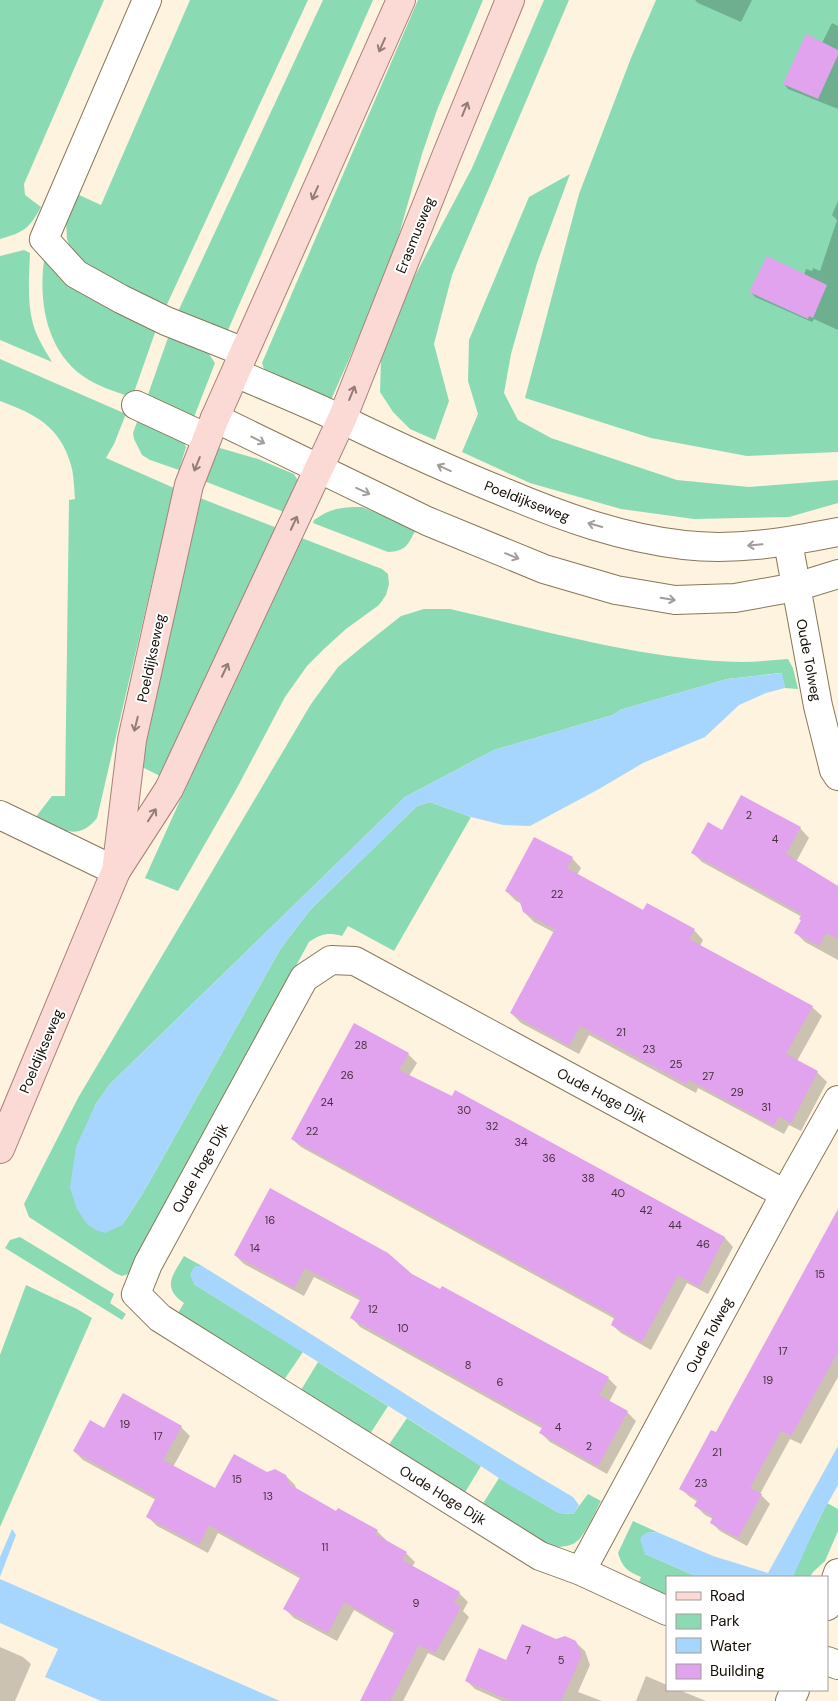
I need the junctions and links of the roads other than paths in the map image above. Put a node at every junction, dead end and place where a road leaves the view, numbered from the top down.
1 (147, 0) edge
2 (401, 0) edge
3 (510, 0) edge
4 (240, 362) junction
5 (136, 405) dead end
6 (342, 419) junction
7 (211, 428) junction
8 (319, 470) junction
9 (838, 532) edge
10 (788, 542) junction
11 (838, 574) edge
12 (796, 587) junction
13 (838, 776) edge
14 (0, 815) edge
15 (116, 871) junction
16 (838, 1100) edge
17 (0, 1149) edge
18 (785, 1194) junction
19 (581, 1570) junction
20 (838, 1573) edge
21 (828, 1603) edge
22 (666, 1611) edge

1 - 4 street, Poeldijkseweg
2 -> 4 main road
6 -> 3 main road, Erasmusweg
4 - 6 street, Poeldijkseweg
4 - 7 main road
5 - 7 street
6 - 8 main road, Erasmusweg
10 -> 6 street, Poeldijkseweg
7 -> 8 street
7 -> 15 main road, Poeldijkseweg
8 -> 12 street
15 -> 8 main road, Poeldijkseweg
9 - 10 street, Poeldijkseweg
10 - 12 street, Oude Tolweg
11 - 12 street
12 - 13 street, Oude Tolweg
14 - 15 street
15 - 17 main road, Poeldijkseweg
16 - 18 street, Oude Tolweg
18 - 19 street, Oude Tolweg
18 - 19 street, Oude Hoge Dijk
19 - 22 street, Oude Hoge Dijk
20 - 21 street

